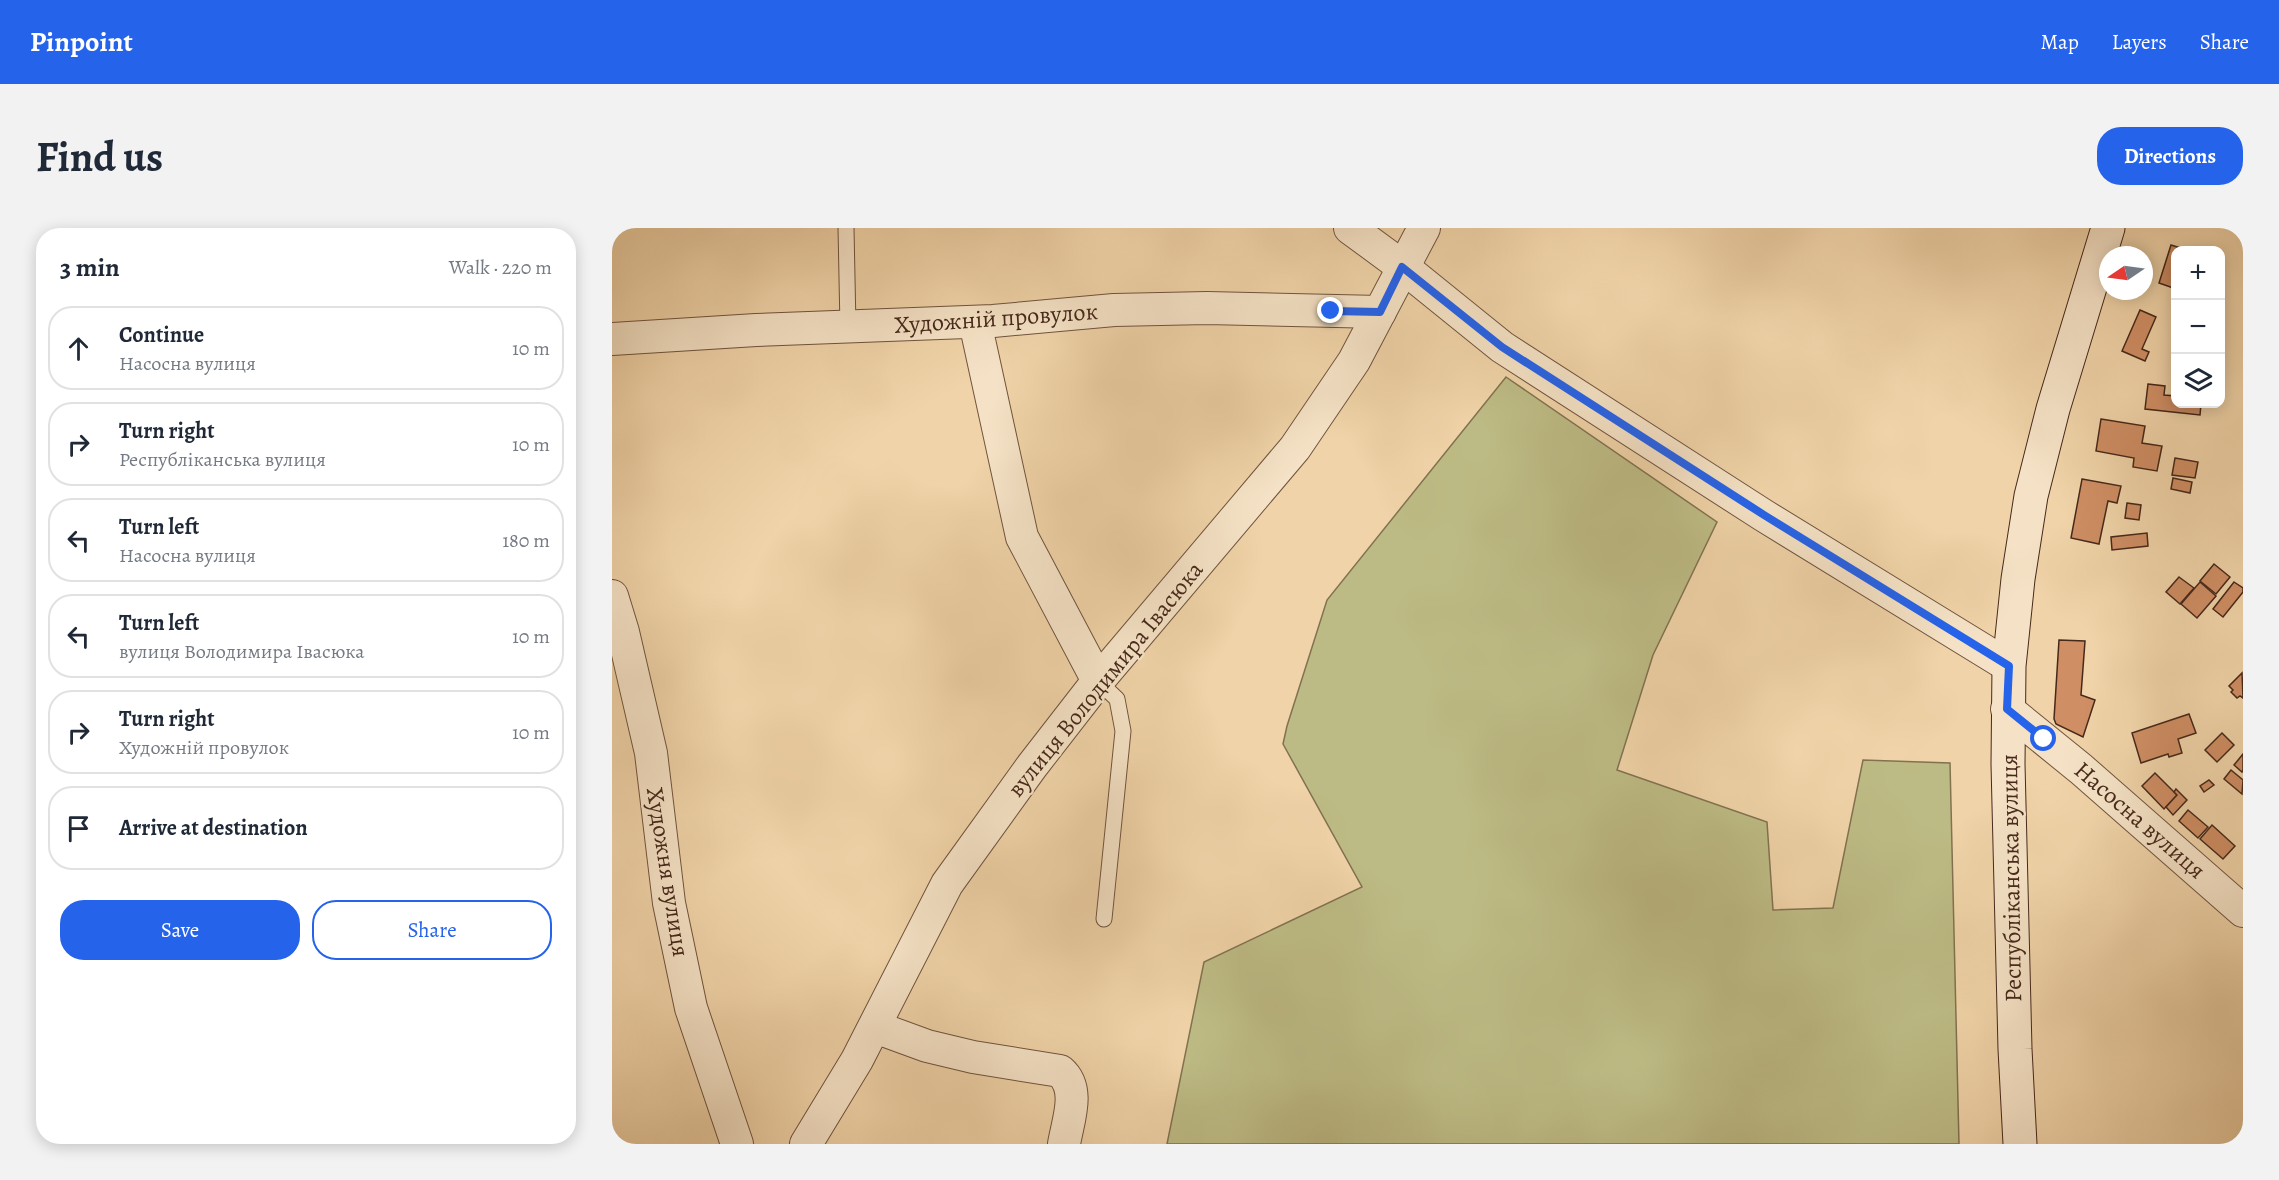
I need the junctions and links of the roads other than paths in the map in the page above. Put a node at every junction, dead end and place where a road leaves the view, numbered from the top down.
1 (846, 228) edge
2 (1350, 228) edge
3 (1424, 228) edge
4 (2108, 228) edge
5 (1402, 267) junction
6 (1380, 312) junction
7 (975, 322) junction
8 (848, 327) junction
9 (612, 339) edge
10 (612, 596) edge
11 (621, 665) edge
12 (2009, 666) junction
13 (1098, 681) junction
14 (2007, 709) junction
15 (2243, 911) edge
16 (1104, 919) dead end
17 (875, 1027) junction
18 (737, 1144) edge
19 (806, 1144) edge
20 (1064, 1144) edge
21 (2020, 1144) edge

1 - 8 lane
2 - 5 street
3 - 5 street, вулиця Володимира Івасюка
4 - 12 main road, Республіканська вулиця
5 - 6 street, вулиця Володимира Івасюка
5 - 12 street
6 - 7 street, Художній провулок
6 - 13 street, вулиця Володимира Івасюка
7 - 8 street, Художній провулок
7 - 13 street
8 - 9 street, Художній провулок
10 - 11 street, Художня вулиця
11 - 18 street, Художня вулиця
12 - 14 main road, Республіканська вулиця
13 - 16 lane
13 - 17 street, вулиця Володимира Івасюка
14 - 15 street, Насосна вулиця
14 - 21 main road, Республіканська вулиця
17 - 19 street, вулиця Володимира Івасюка
17 - 20 street

